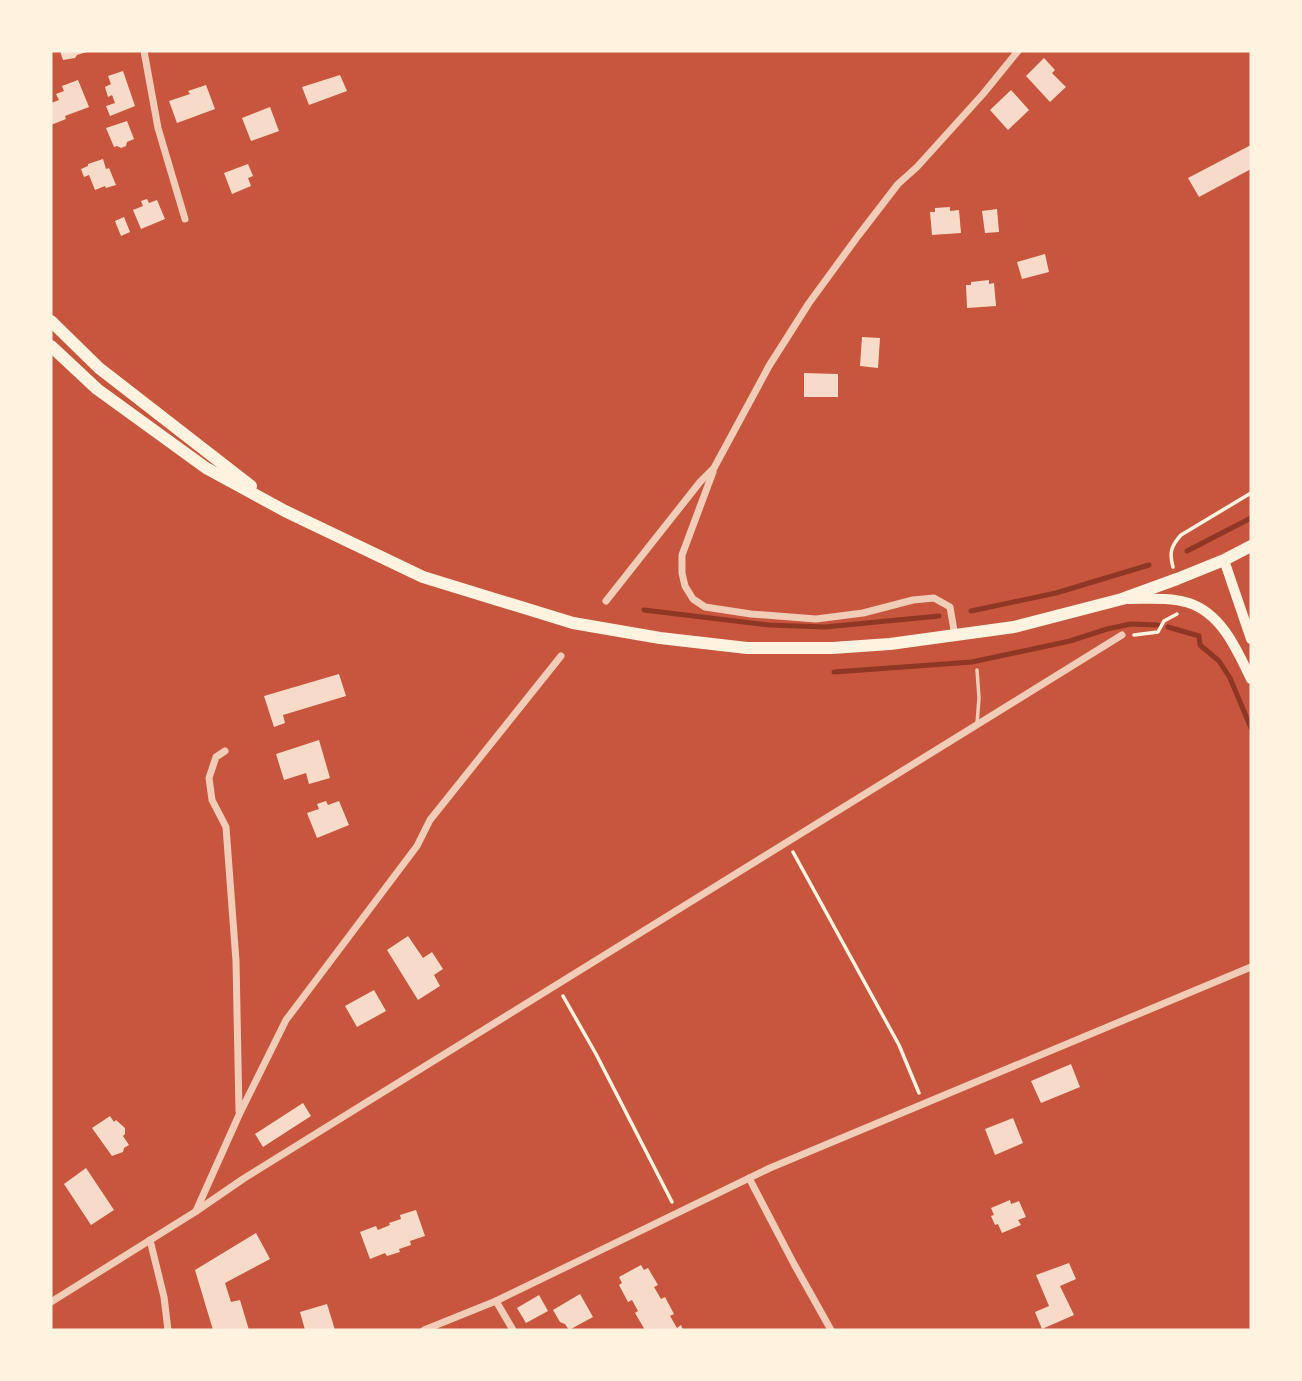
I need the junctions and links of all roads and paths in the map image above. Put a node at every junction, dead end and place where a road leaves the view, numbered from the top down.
1 (144, 51) edge
2 (1018, 51) edge
3 (185, 219) dead end
4 (51, 321) edge
5 (51, 346) edge
6 (714, 468) junction
7 (1251, 493) edge
8 (285, 511) junction
9 (1251, 546) edge
10 (1224, 560) junction
11 (1177, 579) junction
12 (1122, 598) junction
13 (606, 601) dead end
14 (1191, 604) junction
15 (1122, 635) joint
16 (955, 636) junction
17 (1251, 639) edge
18 (561, 656) dead end
19 (977, 670) dead end
20 (1251, 679) edge
21 (977, 726) junction
22 (225, 751) dead end
23 (786, 842) junction
24 (1251, 967) edge
25 (556, 985) junction
26 (924, 1104) junction
27 (239, 1115) junction
28 (749, 1178) junction
29 (195, 1212) junction
30 (678, 1213) junction
31 (150, 1240) junction
32 (496, 1301) junction
33 (51, 1302) edge
34 (168, 1330) edge
35 (424, 1330) edge
36 (513, 1330) edge
37 (831, 1330) edge

1 - 3 street
2 - 6 street
4 - 8 main road
5 - 8 main road
6 - 13 street
6 - 16 street
7 - 11 path
8 - 16 main road
9 - 10 main road
10 - 11 main road
10 - 17 main road
11 - 12 main road
12 - 14 main road
12 - 16 main road
14 - 15 path
14 - 20 main road
15 - 21 street
18 - 27 street
19 - 21 lane
21 - 23 street
22 - 27 street
23 - 25 street
23 - 26 path
24 - 26 street
25 - 29 street
25 - 30 path
26 - 28 street
27 - 29 street
28 - 30 street
28 - 37 street
29 - 31 street
30 - 32 street
31 - 33 street
31 - 34 street
32 - 35 street
32 - 36 street

